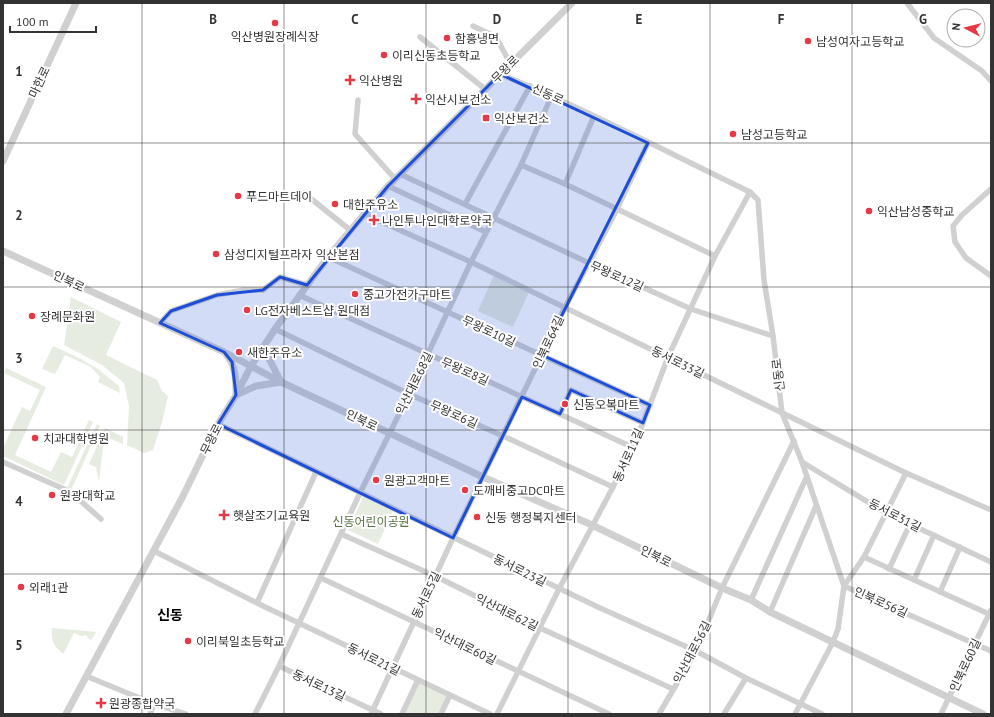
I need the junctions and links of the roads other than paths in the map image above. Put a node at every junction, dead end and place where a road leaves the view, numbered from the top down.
1 (76, 3) edge
2 (572, 3) edge
3 (907, 3) edge
4 (473, 26) dead end
5 (420, 37) dead end
6 (510, 63) junction
7 (500, 74) junction
8 (991, 81) edge
9 (530, 86) junction
10 (485, 89) junction
11 (552, 96) junction
12 (358, 100) dead end
13 (594, 116) junction
14 (648, 143) junction
15 (3, 160) edge
16 (521, 165) junction
17 (398, 177) junction
18 (565, 184) junction
19 (388, 186) junction
20 (991, 189) edge
21 (750, 192) junction
22 (304, 193) dead end
23 (465, 204) junction
24 (617, 209) junction
25 (364, 214) junction
26 (493, 218) junction
27 (350, 230) junction
28 (486, 232) junction
29 (3, 251) edge
30 (715, 256) junction
31 (328, 257) junction
32 (471, 262) junction
33 (589, 263) junction
34 (991, 276) edge
35 (307, 285) junction
36 (299, 295) junction
37 (565, 307) junction
38 (691, 309) junction
39 (448, 312) junction
40 (160, 323) junction
41 (274, 329) junction
42 (773, 336) junction
43 (263, 347) junction
44 (224, 352) junction
45 (428, 354) junction
46 (542, 355) junction
47 (668, 357) junction
48 (251, 366) junction
49 (281, 382) junction
50 (409, 394) junction
51 (236, 395) junction
52 (522, 397) junction
53 (650, 405) junction
54 (782, 413) junction
55 (560, 414) junction
56 (643, 423) junction
57 (218, 424) junction
58 (389, 432) junction
59 (503, 436) junction
60 (794, 441) junction
61 (632, 447) junction
62 (3, 462) edge
63 (802, 462) junction
64 (316, 472) junction
65 (906, 473) junction
66 (807, 476) junction
67 (482, 477) junction
68 (613, 487) junction
69 (360, 493) junction
70 (816, 506) junction
71 (991, 510) edge
72 (886, 513) junction
73 (101, 519) dead end
74 (910, 524) junction
75 (592, 525) junction
76 (341, 534) junction
77 (934, 535) junction
78 (453, 538) junction
79 (960, 547) junction
80 (154, 551) junction
81 (864, 557) junction
82 (991, 562) edge
83 (889, 569) junction
84 (435, 576) junction
85 (321, 578) junction
86 (914, 580) junction
87 (844, 586) junction
88 (722, 588) junction
89 (559, 589) junction
90 (940, 592) junction
91 (751, 600) junction
92 (257, 603) junction
93 (770, 612) junction
94 (990, 613) edge
95 (414, 622) junction
96 (300, 623) junction
97 (540, 628) junction
98 (833, 642) junction
99 (974, 643) junction
100 (696, 650) junction
101 (991, 651) edge
102 (279, 666) junction
103 (392, 667) junction
104 (518, 671) junction
105 (86, 676) junction
106 (746, 678) junction
107 (418, 680) junction
108 (673, 689) junction
109 (450, 695) junction
110 (949, 698) junction
111 (154, 704) junction
112 (801, 704) junction
113 (372, 712) edge
114 (66, 714) edge
115 (150, 714) edge
116 (186, 714) edge
117 (254, 714) edge
118 (381, 714) edge
119 (402, 714) edge
120 (442, 714) edge
121 (490, 714) edge
122 (497, 714) edge
123 (609, 714) edge
124 (659, 714) edge
125 (724, 714) edge
126 (795, 714) edge
127 (822, 714) edge
128 (941, 714) edge
129 (982, 714) edge

1 - 15 street, 마한로
2 - 6 street, 무왕로
3 - 8 street
4 - 6 street
5 - 10 street
6 - 7 street, 무왕로
7 - 9 street, 신동로
7 - 10 street, 무왕로
9 - 11 street, 신동로
9 - 23 street
10 - 17 street, 무왕로
11 - 13 street, 신동로
11 - 16 street, 익산대로68길
12 - 17 street
13 - 14 street, 신동로
13 - 18 street
14 - 21 street, 신동로
14 - 24 street, 인북로64길
16 - 18 street
16 - 26 street, 익산대로68길
17 - 19 street, 무왕로
17 - 23 street, 무왕로12길
18 - 24 street
19 - 25 street, 무왕로
19 - 28 street
20 - 34 street
21 - 30 street, 동서로11길
21 - 42 street, 신동로
22 - 27 street
23 - 26 street, 무왕로12길
24 - 30 street
24 - 33 street, 인북로64길
25 - 27 street, 무왕로
25 - 32 street, 동서로33길
26 - 28 street, 익산대로68길
26 - 33 street, 무왕로12길
27 - 31 street, 무왕로
28 - 32 street, 익산대로68길
29 - 40 street, 인북로
30 - 38 street, 동서로11길
31 - 35 street, 무왕로
31 - 39 street, 무왕로10길
32 - 37 street, 동서로33길
32 - 39 street, 익산대로68길
33 - 37 street, 인북로64길
33 - 38 street, 무왕로12길
35 - 36 street, 무왕로
35 - 40 street
36 - 41 street, 무왕로
36 - 45 street, 무왕로8길
37 - 46 street, 인북로64길
37 - 47 street, 동서로33길
38 - 42 street, 무왕로12길
38 - 47 street, 동서로11길
39 - 45 street, 익산대로68길
39 - 46 street, 무왕로10길
40 - 44 street, 인북로
41 - 43 street, 무왕로
41 - 50 street, 무왕로6길
42 - 54 street, 신동로
43 - 48 street, 무왕로
43 - 49 street
44 - 48 street, 인북로
44 - 51 street
45 - 50 street, 익산대로68길
45 - 52 street, 무왕로8길
46 - 52 street, 인북로64길
46 - 53 street, 무왕로10길
47 - 53 street, 동서로11길
47 - 54 street, 동서로33길
48 - 49 street, 인북로
48 - 51 street, 무왕로
49 - 51 street
49 - 58 street, 인북로
50 - 58 street, 익산대로68길
50 - 59 street, 무왕로6길
51 - 57 street, 무왕로
52 - 55 street, 무왕로8길
52 - 59 street, 인북로64길
53 - 56 street, 동서로11길
54 - 60 street, 신동로
54 - 65 street, 동서로33길
55 - 56 street
55 - 61 street, 무왕로8길
56 - 61 street, 동서로11길
57 - 64 street, 동서로23길
57 - 80 street, 무왕로
58 - 67 street, 인북로
58 - 69 street, 익산대로68길
59 - 67 street, 인북로64길
59 - 68 street, 무왕로6길
60 - 63 street, 신동로
60 - 88 street
61 - 68 street, 동서로11길
62 - 73 street
63 - 66 street, 신동로
63 - 72 street, 동서로31길
64 - 69 street, 동서로23길
64 - 92 street
65 - 71 street, 동서로33길
65 - 72 street, 인북로56길
66 - 70 street, 신동로
66 - 91 street
67 - 75 street, 인북로
67 - 78 street, 동서로5길
68 - 75 street, 동서로11길
69 - 76 street, 익산대로68길
69 - 78 street, 동서로23길
70 - 87 street, 신동로
70 - 93 street
72 - 74 street, 동서로31길
72 - 81 street, 인북로56길
74 - 77 street, 동서로31길
74 - 83 street
75 - 88 street, 인북로
75 - 89 street, 동서로11길
76 - 84 street, 익산대로62길
76 - 85 street, 익산대로68길
77 - 79 street, 동서로31길
77 - 86 street
78 - 84 street, 동서로5길
78 - 89 street, 동서로23길
79 - 82 street, 동서로31길
79 - 90 street
80 - 92 street, 동서로21길
80 - 105 street, 무왕로
81 - 83 street
81 - 87 street, 인북로56길
83 - 86 street
84 - 95 street, 동서로5길
84 - 97 street, 익산대로62길
85 - 95 street, 익산대로60길
85 - 96 street, 익산대로68길
86 - 90 street
87 - 98 street, 신동로
87 - 99 street, 인북로56길
88 - 91 street, 인북로
88 - 100 street, 익산대로56길
89 - 97 street, 동서로11길
89 - 100 street, 동서로23길
90 - 94 street
91 - 93 street, 인북로
92 - 96 street, 동서로21길
93 - 98 street, 인북로
94 - 99 street, 인북로60길
95 - 103 street, 동서로5길
95 - 104 street, 익산대로60길
96 - 102 street, 익산대로68길
96 - 103 street, 동서로21길
97 - 104 street, 동서로11길
97 - 108 street, 익산대로62길
98 - 110 street, 인북로
98 - 112 street, 신동로
99 - 101 street, 인북로56길
99 - 110 street, 인북로60길
100 - 106 street, 동서로23길
100 - 108 street, 익산대로56길
102 - 113 street, 동서로13길
102 - 117 street, 익산대로68길
103 - 107 street, 동서로21길
103 - 113 street, 동서로5길
104 - 122 street, 동서로11길
104 - 123 street, 익산대로60길
105 - 111 street
105 - 114 street, 무왕로
106 - 112 street, 동서로23길
106 - 125 street
107 - 109 street, 동서로21길
107 - 119 street
108 - 124 street, 익산대로56길
109 - 120 street
109 - 121 street, 동서로21길
110 - 128 street, 인북로60길
110 - 129 street, 인북로
111 - 115 street
111 - 116 street
112 - 126 street, 신동로
112 - 127 street, 동서로23길
113 - 118 street, 동서로13길

